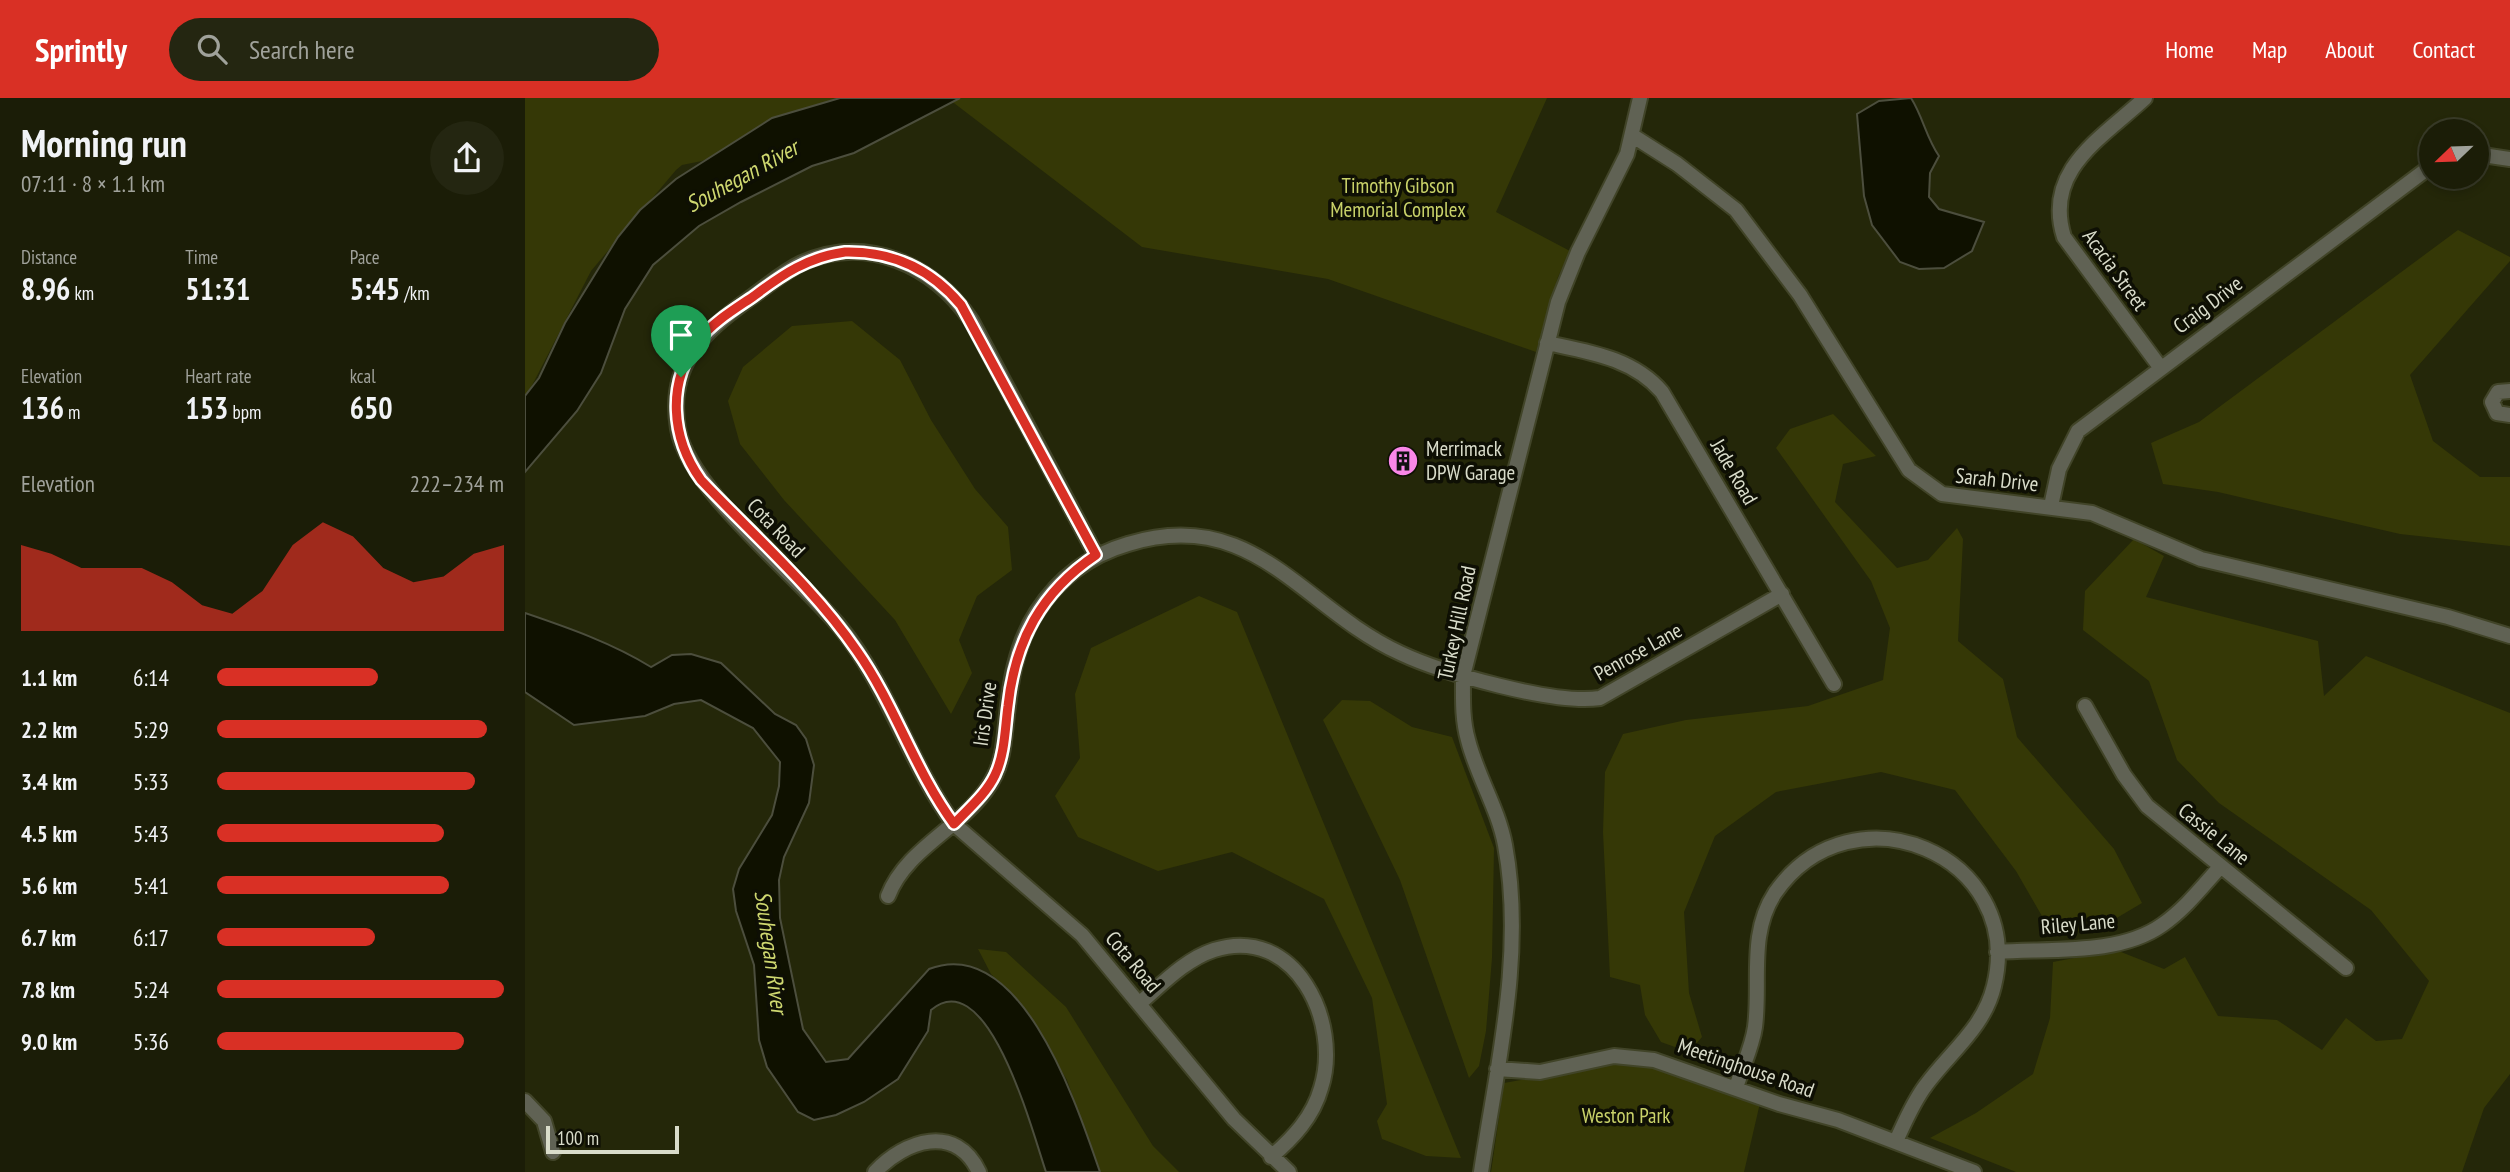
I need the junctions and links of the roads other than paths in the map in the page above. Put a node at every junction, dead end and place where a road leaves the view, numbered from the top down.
1 (1640, 98) edge
2 (2145, 98) edge
3 (1633, 136) junction
4 (2489, 156) edge
5 (2510, 159) edge
6 (2419, 175) edge
7 (1547, 343) junction
8 (2160, 367) junction
9 (2510, 391) edge
10 (2510, 415) edge
11 (2051, 506) junction
12 (1096, 555) junction
13 (1782, 594) junction
14 (2510, 636) edge
15 (1463, 676) junction
16 (1834, 684) dead end
17 (2085, 706) dead end
18 (954, 824) junction
19 (2220, 867) junction
20 (888, 896) dead end
21 (1997, 953) junction
22 (2346, 968) dead end
23 (1140, 1003) junction
24 (1497, 1069) junction
25 (1736, 1088) junction
26 (525, 1101) edge
27 (1896, 1141) junction
28 (553, 1152) dead end
29 (1271, 1157) junction
30 (875, 1172) edge
31 (979, 1172) edge
32 (1289, 1172) edge
33 (1481, 1172) edge
34 (1974, 1172) edge

1 - 3 street, Turkey Hill Road
2 - 8 street, Acacia Street
3 - 7 street, Turkey Hill Road
3 - 11 street, Sarah Drive
4 - 5 street
6 - 8 street, Craig Drive
7 - 13 street, Jade Road
7 - 15 street, Turkey Hill Road
8 - 11 street, Craig Drive
9 - 10 street
11 - 14 street, Sarah Drive
12 - 15 street, Iris Drive
12 - 18 street, Iris Drive
12 - 18 street, Cota Road
13 - 15 street, Penrose Lane
13 - 16 street, Jade Road
15 - 24 street, Turkey Hill Road
17 - 19 street, Cassie Lane
18 - 20 street, Iris Drive
18 - 23 street, Cota Road
19 - 21 street, Riley Lane
19 - 22 street, Cassie Lane
21 - 25 street
21 - 27 street
23 - 29 street, Cota Road
23 - 29 street
24 - 25 street, Meetinghouse Road
24 - 33 street, Turkey Hill Road
25 - 27 street, Meetinghouse Road
26 - 28 street
27 - 34 street, Meetinghouse Road
29 - 32 street, Cota Road
30 - 31 street

